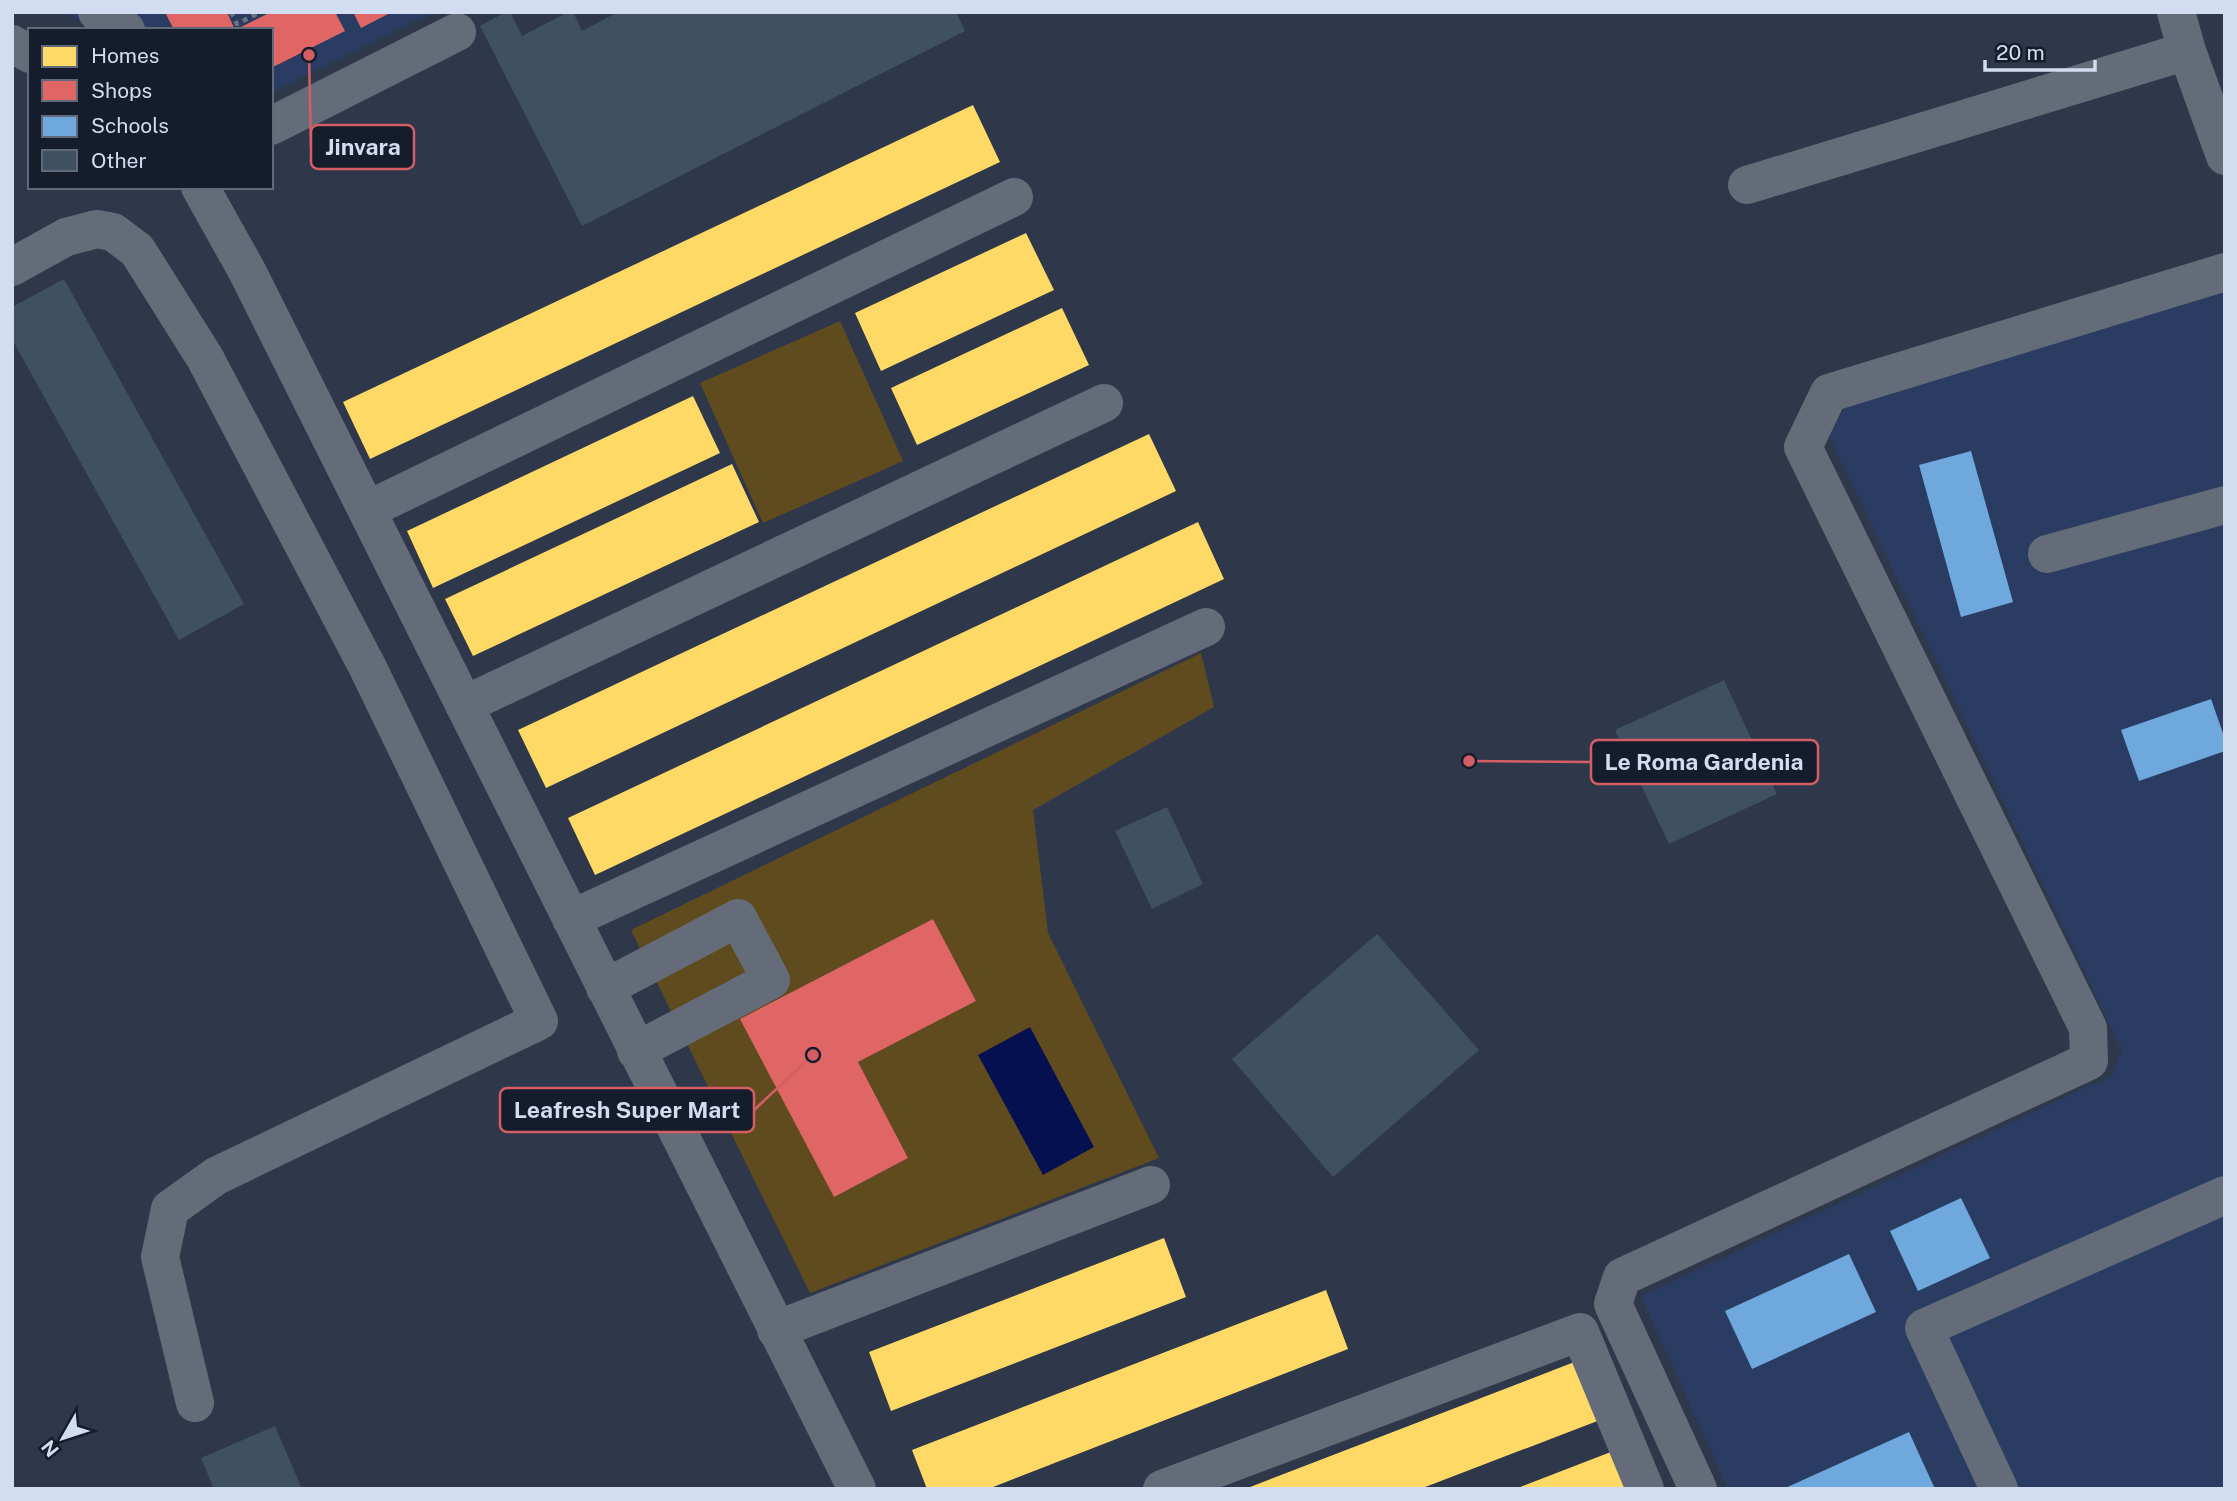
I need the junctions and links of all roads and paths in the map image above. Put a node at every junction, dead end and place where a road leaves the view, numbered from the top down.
1 (97, 12) edge
2 (231, 12) edge
3 (261, 12) edge
4 (2176, 12) edge
5 (123, 28) edge
6 (457, 32) dead end
7 (12, 44) edge
8 (2187, 51) junction
9 (28, 53) edge
10 (273, 125) edge
11 (2225, 156) edge
12 (1746, 185) dead end
13 (201, 189) edge
14 (1014, 197) dead end
15 (12, 267) edge
16 (2225, 272) edge
17 (1104, 403) dead end
18 (2225, 505) edge
19 (367, 510) junction
20 (2047, 554) dead end
21 (1206, 627) dead end
22 (464, 705) junction
23 (571, 919) junction
24 (605, 988) junction
25 (636, 1051) junction
26 (1151, 1185) dead end
27 (2225, 1195) edge
28 (776, 1330) junction
29 (195, 1403) dead end
30 (856, 1489) edge
31 (1162, 1489) edge
32 (1646, 1489) edge
33 (1698, 1489) edge
34 (1999, 1489) edge

1 - 5 street
2 - 3 path
4 - 8 street
6 - 10 street
7 - 9 street
8 - 11 street
8 - 12 street
13 - 19 street
14 - 19 street
15 - 29 street
16 - 33 street
17 - 22 street
18 - 20 street
19 - 22 street
21 - 23 street
22 - 23 street
23 - 24 street
24 - 25 street
24 - 25 street
25 - 28 street
26 - 28 street
27 - 34 street
28 - 30 street
31 - 32 street

